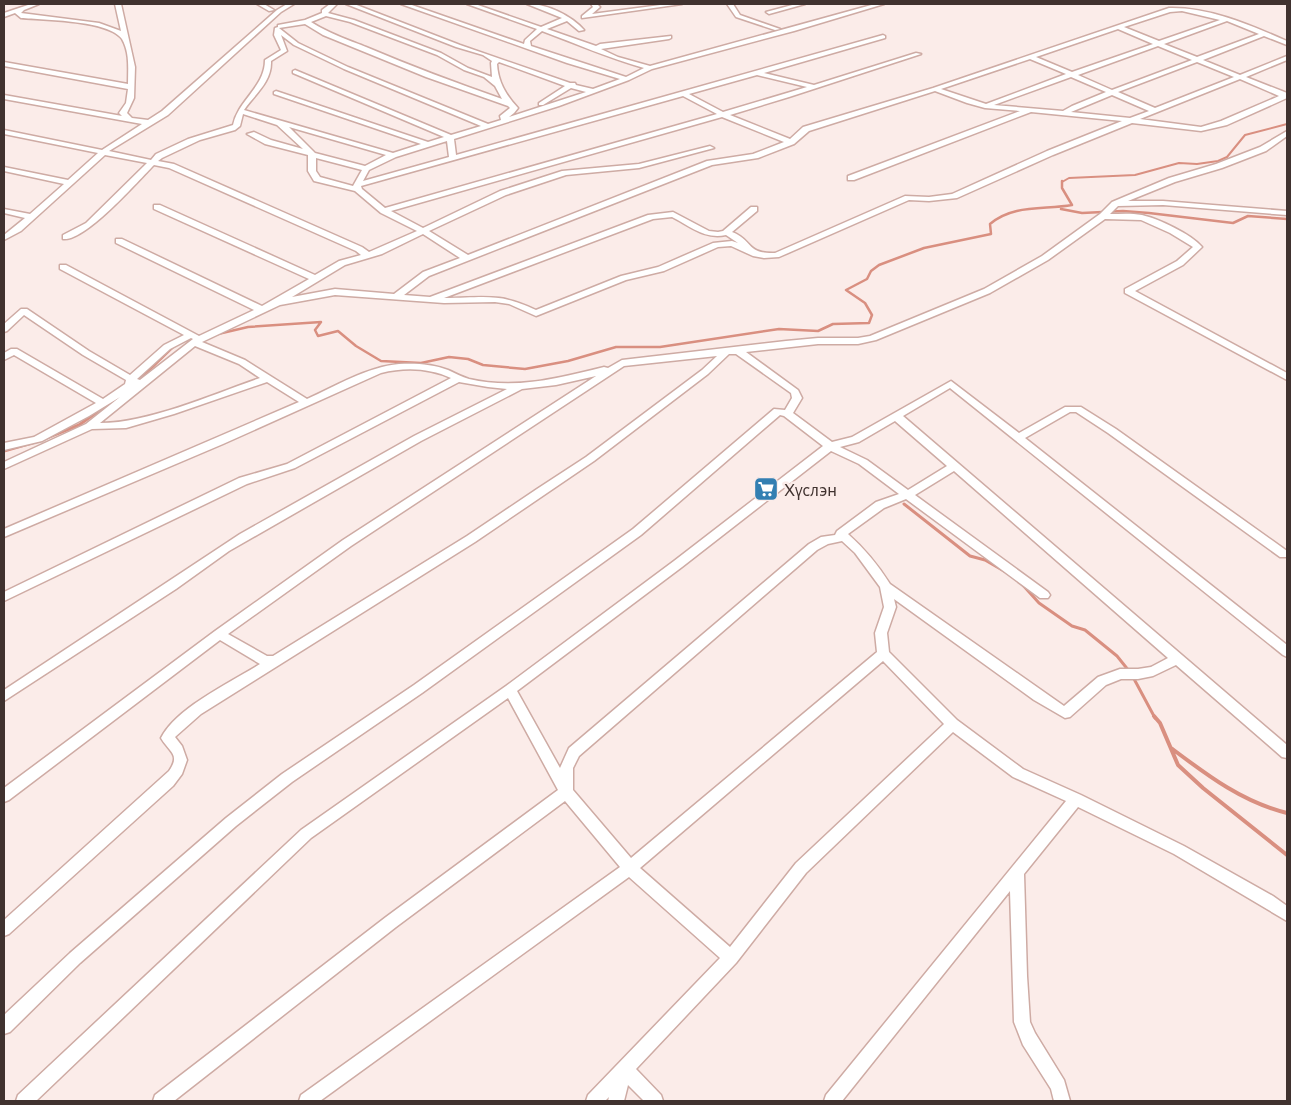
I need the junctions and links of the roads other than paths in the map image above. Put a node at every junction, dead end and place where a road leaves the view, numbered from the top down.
1 (36, 4) edge
2 (118, 4) edge
3 (260, 4) edge
4 (291, 4) edge
5 (320, 4) edge
6 (334, 4) edge
7 (349, 4) edge
8 (404, 4) edge
9 (470, 4) edge
10 (530, 4) edge
11 (594, 4) edge
12 (679, 4) edge
13 (730, 4) edge
14 (769, 4) edge
15 (802, 4) edge
16 (881, 4) edge
17 (271, 7) edge
18 (22, 9) junction
19 (310, 12) dead end
20 (769, 12) junction
21 (325, 14) junction
22 (4, 15) edge
23 (302, 15) dead end
24 (582, 18) junction
25 (270, 19) junction
26 (568, 19) junction
27 (1225, 20) junction
28 (306, 22) junction
29 (1118, 27) junction
30 (278, 28) junction
31 (541, 29) junction
32 (581, 30) junction
33 (776, 31) junction
34 (1264, 34) junction
35 (669, 37) dead end
36 (883, 37) dead end
37 (127, 43) junction
38 (1158, 43) junction
39 (1287, 43) edge
40 (528, 46) junction
41 (590, 46) junction
42 (596, 50) junction
43 (918, 54) dead end
44 (491, 56) junction
45 (1031, 57) junction
46 (1287, 58) edge
47 (1199, 60) junction
48 (4, 64) edge
49 (650, 68) junction
50 (295, 72) dead end
51 (756, 72) junction
52 (1071, 75) junction
53 (1241, 77) junction
54 (627, 79) junction
55 (498, 85) junction
56 (572, 85) junction
57 (132, 87) junction
58 (814, 87) junction
59 (935, 89) junction
60 (592, 92) junction
61 (1112, 92) junction
62 (276, 93) dead end
63 (683, 93) junction
64 (1286, 95) edge
65 (4, 97) edge
66 (509, 104) junction
67 (541, 104) dead end
68 (985, 106) junction
69 (1029, 110) junction
70 (1153, 110) junction
71 (240, 111) junction
72 (722, 114) junction
73 (1063, 114) junction
74 (129, 119) junction
75 (1128, 121) junction
76 (280, 122) junction
77 (498, 122) junction
78 (150, 123) junction
79 (487, 126) junction
80 (4, 132) edge
81 (1287, 133) edge
82 (251, 134) dead end
83 (450, 137) junction
84 (792, 142) junction
85 (427, 144) junction
86 (710, 148) dead end
87 (104, 152) junction
88 (312, 154) junction
89 (393, 154) junction
90 (454, 157) junction
91 (152, 162) junction
92 (4, 169) edge
93 (366, 170) junction
94 (850, 178) dead end
95 (71, 183) junction
96 (358, 187) junction
97 (1116, 204) junction
98 (157, 207) dead end
99 (754, 209) dead end
100 (4, 211) edge
101 (384, 211) junction
102 (1287, 213) edge
103 (1103, 216) junction
104 (32, 217) junction
105 (423, 230) junction
106 (726, 232) junction
107 (66, 236) dead end
108 (4, 238) edge
109 (120, 241) dead end
110 (747, 250) junction
111 (367, 255) junction
112 (467, 258) junction
113 (63, 267) dead end
114 (314, 278) junction
115 (397, 296) junction
116 (431, 300) junction
117 (278, 302) junction
118 (262, 310) junction
119 (4, 329) edge
120 (194, 338) junction
121 (732, 351) junction
122 (4, 357) edge
123 (622, 363) junction
124 (1287, 377) edge
125 (268, 378) junction
126 (131, 379) junction
127 (457, 379) junction
128 (142, 385) junction
129 (521, 385) junction
130 (103, 403) junction
131 (307, 403) junction
132 (788, 414) junction
133 (896, 416) junction
134 (90, 426) junction
135 (1019, 437) junction
136 (830, 446) junction
137 (4, 447) edge
138 (4, 466) edge
139 (955, 466) junction
140 (908, 495) junction
141 (4, 532) edge
142 (841, 534) junction
143 (1284, 554) dead end
144 (886, 587) junction
145 (1044, 595) dead end
146 (4, 597) edge
147 (219, 634) junction
148 (1287, 652) edge
149 (883, 654) junction
150 (1178, 659) junction
151 (275, 661) junction
152 (510, 690) junction
153 (4, 696) edge
154 (952, 724) junction
155 (1287, 753) edge
156 (566, 792) junction
157 (4, 796) edge
158 (1076, 799) junction
159 (630, 868) junction
160 (1017, 872) junction
161 (1287, 914) edge
162 (4, 929) edge
163 (731, 958) junction
164 (4, 1026) edge
165 (625, 1069) junction
166 (24, 1101) edge
167 (161, 1101) edge
168 (307, 1101) edge
169 (594, 1101) edge
170 (616, 1101) edge
171 (655, 1101) edge
172 (832, 1101) edge
173 (1062, 1101) edge

1 - 18 street
2 - 37 street
3 - 17 street
4 - 25 street
5 - 19 street
6 - 21 street
7 - 44 street
8 - 40 street
9 - 31 street
10 - 26 street
11 - 24 street
12 - 24 street
13 - 33 street
14 - 20 street
15 - 20 street
16 - 33 street
17 - 25 street
18 - 22 street
18 - 37 street
20 - 33 street
21 - 28 street
21 - 55 street
23 - 30 street
24 - 26 street
24 - 32 street
25 - 78 street
26 - 31 street
26 - 32 street
27 - 29 street
27 - 34 street
27 - 38 street
28 - 30 street
28 - 66 street
29 - 38 street
29 - 45 street
30 - 71 street
30 - 79 street
31 - 40 street
31 - 41 street
32 - 41 street
33 - 49 street
34 - 39 street
34 - 47 street
35 - 42 street
36 - 51 street
37 - 57 street
38 - 47 street
38 - 52 street
40 - 54 street
41 - 42 street
42 - 49 street
43 - 58 street
44 - 55 street
44 - 56 street
45 - 52 street
45 - 59 street
46 - 53 street
47 - 53 street
47 - 61 street
48 - 57 street
49 - 54 street
50 - 83 street
51 - 58 street
51 - 63 street
52 - 61 street
52 - 68 street
53 - 64 street
53 - 70 street
54 - 60 street
55 - 66 street
56 - 60 street
56 - 67 street
57 - 74 street
58 - 72 street
59 - 68 street
59 - 84 street
60 - 77 street
61 - 70 street
61 - 73 street
62 - 85 street
63 - 72 street
63 - 90 street
64 - 75 street
65 - 74 street
66 - 77 street
68 - 69 street
69 - 73 street
69 - 94 street
70 - 75 street
71 - 76 street
71 - 91 street
72 - 84 street
72 - 101 street
73 - 75 street
74 - 78 street
75 - 110 street
76 - 88 street
76 - 89 street
77 - 79 street
78 - 87 street
79 - 83 street
80 - 87 street
81 - 97 street
82 - 88 street
83 - 85 street
83 - 90 street
84 - 112 street
85 - 89 street
86 - 105 street
87 - 91 street
87 - 95 street
88 - 93 street
88 - 96 street
89 - 93 street
90 - 96 street
91 - 107 street
91 - 111 street
92 - 95 street
93 - 96 street
95 - 104 street
96 - 101 street
97 - 102 street
97 - 103 street
98 - 114 street
99 - 106 street
100 - 104 street
101 - 105 street
103 - 121 street
103 - 124 street
104 - 108 street
105 - 111 street
105 - 112 street
106 - 110 street
106 - 116 street
109 - 118 street
110 - 116 street
111 - 114 street
112 - 115 street
113 - 120 street
114 - 117 street
115 - 116 street
115 - 117 street
117 - 118 street
118 - 120 street
119 - 126 street
120 - 125 street
120 - 126 street
120 - 128 street
121 - 123 street
121 - 132 street
121 - 151 street
122 - 130 street
123 - 129 street
123 - 147 street
125 - 131 street
125 - 134 street
126 - 128 street
126 - 130 street
127 - 129 street
127 - 131 street
127 - 146 street
128 - 134 street
129 - 153 street
130 - 137 street
131 - 141 street
132 - 136 street
132 - 164 street
133 - 135 street
133 - 136 street
133 - 139 street
134 - 138 street
135 - 143 street
135 - 148 street
136 - 140 street
136 - 152 street
139 - 140 street
139 - 150 street
140 - 142 street
140 - 145 street
142 - 144 street
142 - 156 street
144 - 149 street
144 - 150 street
147 - 151 street
147 - 157 street
149 - 154 street
149 - 159 street
150 - 155 street
151 - 162 street
152 - 156 street
152 - 166 street
154 - 158 street
154 - 163 street
156 - 159 street
156 - 167 street
158 - 160 street
158 - 161 street
159 - 163 street
159 - 168 street
160 - 172 street
160 - 173 street
163 - 165 street
165 - 169 street
165 - 170 street
165 - 171 street

